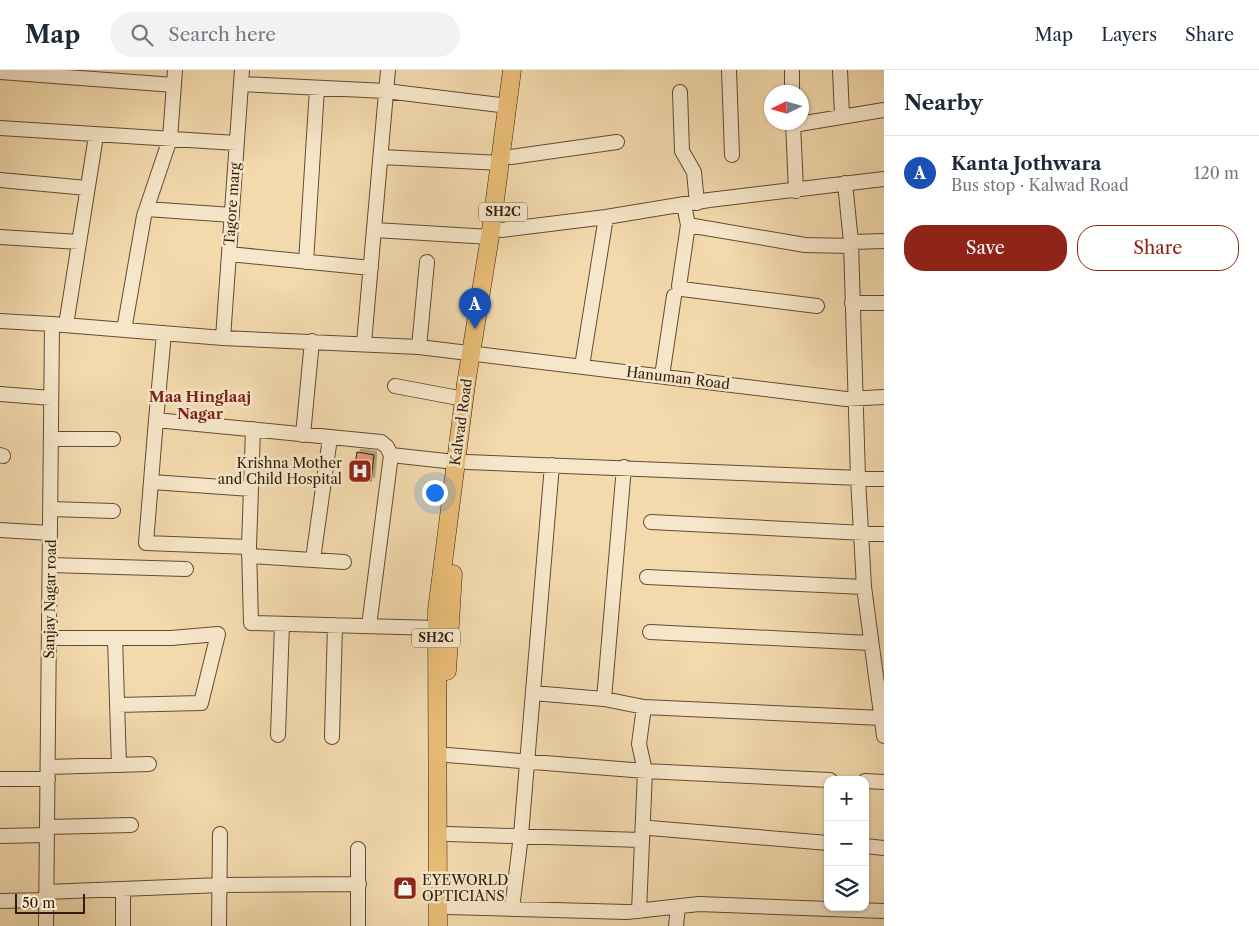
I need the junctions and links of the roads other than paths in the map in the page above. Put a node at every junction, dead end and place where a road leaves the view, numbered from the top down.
1 (175, 70) edge
2 (388, 70) edge
3 (512, 70) edge
4 (523, 70) edge
5 (729, 70) edge
6 (792, 70) edge
7 (840, 70) edge
8 (0, 72) edge
9 (242, 77) edge
10 (174, 85) junction
11 (792, 85) edge
12 (317, 89) junction
13 (386, 91) junction
14 (680, 92) dead end
15 (508, 106) junction
16 (884, 110) edge
17 (842, 116) junction
18 (809, 121) edge
19 (0, 128) edge
20 (793, 130) edge
21 (96, 136) junction
22 (170, 139) junction
23 (617, 142) dead end
24 (236, 143) junction
25 (732, 155) dead end
26 (381, 157) junction
27 (506, 160) junction
28 (884, 179) edge
29 (0, 180) edge
30 (845, 183) junction
31 (87, 188) junction
32 (796, 191) junction
33 (691, 204) junction
34 (147, 209) junction
35 (232, 215) junction
36 (606, 217) junction
37 (688, 225) junction
38 (375, 230) junction
39 (495, 233) junction
40 (0, 237) edge
41 (884, 241) edge
42 (79, 242) junction
43 (851, 244) junction
44 (229, 254) junction
45 (306, 262) junction
46 (428, 262) dead end
47 (372, 268) junction
48 (674, 296) dead end
49 (852, 303) junction
50 (884, 303) edge
51 (817, 306) dead end
52 (0, 321) edge
53 (59, 324) junction
54 (124, 330) junction
55 (164, 333) junction
56 (223, 338) junction
57 (312, 342) junction
58 (364, 343) junction
59 (419, 347) junction
60 (477, 353) junction
61 (582, 366) junction
62 (662, 376) junction
63 (395, 386) dead end
64 (0, 394) edge
65 (884, 397) edge
66 (51, 398) junction
67 (856, 398) junction
68 (464, 399) junction
69 (156, 420) junction
70 (253, 429) junction
71 (303, 434) junction
72 (330, 438) junction
73 (51, 439) junction
74 (113, 439) dead end
75 (391, 455) junction
76 (461, 462) junction
77 (552, 465) junction
78 (624, 467) junction
79 (858, 478) junction
80 (884, 479) edge
81 (152, 482) junction
82 (251, 489) junction
83 (51, 509) junction
84 (113, 511) dead end
85 (651, 522) dead end
86 (0, 530) edge
87 (50, 533) junction
88 (862, 534) junction
89 (884, 534) edge
90 (249, 552) junction
91 (313, 559) junction
92 (344, 562) dead end
93 (50, 564) junction
94 (186, 569) dead end
95 (647, 577) dead end
96 (864, 587) junction
97 (443, 611) junction
98 (282, 624) junction
99 (335, 625) junction
100 (370, 626) junction
101 (436, 628) junction
102 (650, 632) dead end
103 (49, 638) junction
104 (114, 638) junction
105 (871, 643) junction
106 (533, 693) junction
107 (604, 699) junction
108 (117, 705) junction
109 (644, 707) junction
110 (882, 718) junction
111 (278, 735) dead end
112 (884, 736) edge
113 (332, 737) dead end
114 (447, 755) junction
115 (526, 762) junction
116 (149, 764) dead end
117 (120, 765) junction
118 (645, 771) junction
119 (48, 773) junction
120 (0, 779) edge
121 (824, 780) edge
122 (869, 781) edge
123 (884, 782) edge
124 (131, 825) dead end
125 (650, 828) dead end
126 (47, 831) junction
127 (220, 834) dead end
128 (448, 834) junction
129 (521, 835) junction
130 (0, 836) edge
131 (641, 840) junction
132 (824, 843) edge
133 (869, 846) edge
134 (884, 848) edge
135 (358, 849) dead end
136 (359, 884) junction
137 (221, 885) junction
138 (123, 889) junction
139 (46, 896) junction
140 (0, 901) edge
141 (678, 907) junction
142 (512, 909) junction
143 (884, 910) edge
144 (638, 911) junction
145 (444, 917) edge
146 (46, 926) edge
147 (123, 926) edge
148 (219, 926) edge
149 (358, 926) edge
150 (676, 926) edge

1 - 10 street
2 - 13 street
3 - 15 main road, Kalwad Road / SH2C
4 - 27 main road, Kalwad Road / SH2C
5 - 25 street
6 - 11 street
7 - 17 street
8 - 10 street
9 - 12 street
9 - 24 street, Tagore marg
10 - 22 street
12 - 13 street
12 - 45 street
13 - 15 street
13 - 26 street
14 - 33 street
15 - 27 main road, Kalwad Road / SH2C
16 - 17 street
17 - 18 street
19 - 21 street
20 - 32 street
21 - 22 street
21 - 31 street, Sanjay Nagar road
22 - 24 street
22 - 34 street
23 - 27 street
24 - 35 street, Tagore marg
26 - 27 street
26 - 38 street
27 - 39 main road, Kalwad Road / SH2C
28 - 30 street
29 - 31 street
30 - 32 street
30 - 43 street
31 - 42 street, Sanjay Nagar road
32 - 33 street
33 - 36 street
33 - 37 street
34 - 35 street
34 - 54 street
35 - 44 street, Tagore marg
36 - 39 street
36 - 61 street
37 - 43 street
37 - 51 street
38 - 39 street
38 - 47 street
39 - 60 main road, Kalwad Road / SH2C
40 - 42 street
41 - 43 street
42 - 53 street, Sanjay Nagar road
43 - 49 street
44 - 45 street
44 - 56 street, Tagore marg
45 - 47 street
46 - 59 street
47 - 58 street
48 - 62 street
49 - 50 street
49 - 67 street
52 - 53 street
53 - 54 street, Hanuman Road
53 - 66 street, Sanjay Nagar road
54 - 55 street, Hanuman Road
55 - 56 street, Hanuman Road
55 - 69 street
56 - 57 street, Hanuman Road
57 - 58 street, Hanuman Road
57 - 71 street
58 - 59 street, Hanuman Road
59 - 60 street, Hanuman Road
60 - 61 street, Hanuman Road
60 - 68 main road, Kalwad Road / SH2C
60 - 76 main road, Kalwad Road / SH2C
61 - 62 street, Hanuman Road
62 - 67 street, Hanuman Road
63 - 68 street
64 - 66 street
65 - 67 street, Hanuman Road
66 - 73 street, Sanjay Nagar road
67 - 79 street
68 - 76 main road, Kalwad Road / SH2C
69 - 70 street
69 - 81 street
70 - 71 street
70 - 82 street
71 - 72 street
72 - 75 street
72 - 91 street
73 - 74 street
73 - 83 street, Sanjay Nagar road
75 - 76 street
75 - 100 street
76 - 77 street
76 - 97 main road, Kalwad Road / SH2C
77 - 78 street
77 - 106 street
78 - 79 street
78 - 107 street
79 - 80 street
79 - 88 street
81 - 82 street
81 - 90 street
82 - 90 street
83 - 84 street
83 - 87 street, Sanjay Nagar road
85 - 88 street
86 - 87 street
87 - 93 street, Sanjay Nagar road
88 - 89 street
88 - 96 street
90 - 91 street
90 - 98 street
91 - 92 street
93 - 94 street
93 - 103 street, Sanjay Nagar road
95 - 96 street
96 - 105 street
97 - 101 main road, Kalwad Road / SH2C
97 - 114 main road, Kalwad Road / SH2C
98 - 99 street
98 - 111 street
99 - 100 street
99 - 113 street
100 - 101 street
101 - 145 main road, Kalwad Road / SH2C
102 - 105 street
103 - 104 street
103 - 119 street, Sanjay Nagar road
104 - 108 street
104 - 108 street
105 - 110 street
106 - 107 street
106 - 115 street
107 - 109 street
108 - 117 street
109 - 110 street
109 - 118 street
110 - 112 street
114 - 115 street
114 - 128 main road, Kalwad Road / SH2C
115 - 118 street
115 - 129 street
116 - 117 street
117 - 119 street
118 - 121 street
118 - 131 street
119 - 120 street
119 - 126 street, Sanjay Nagar road
122 - 123 street
124 - 126 street
125 - 132 street
126 - 130 street
126 - 139 street, Sanjay Nagar road
127 - 137 street
128 - 129 street
128 - 145 main road, Kalwad Road / SH2C
129 - 131 street
129 - 142 street
131 - 144 street
133 - 134 street
135 - 136 street
136 - 137 street
136 - 149 street
137 - 138 street
137 - 148 street
138 - 139 street
138 - 147 street
139 - 140 street
139 - 146 street, Sanjay Nagar road
141 - 143 street
141 - 144 street
141 - 150 street
142 - 144 street
142 - 145 street

